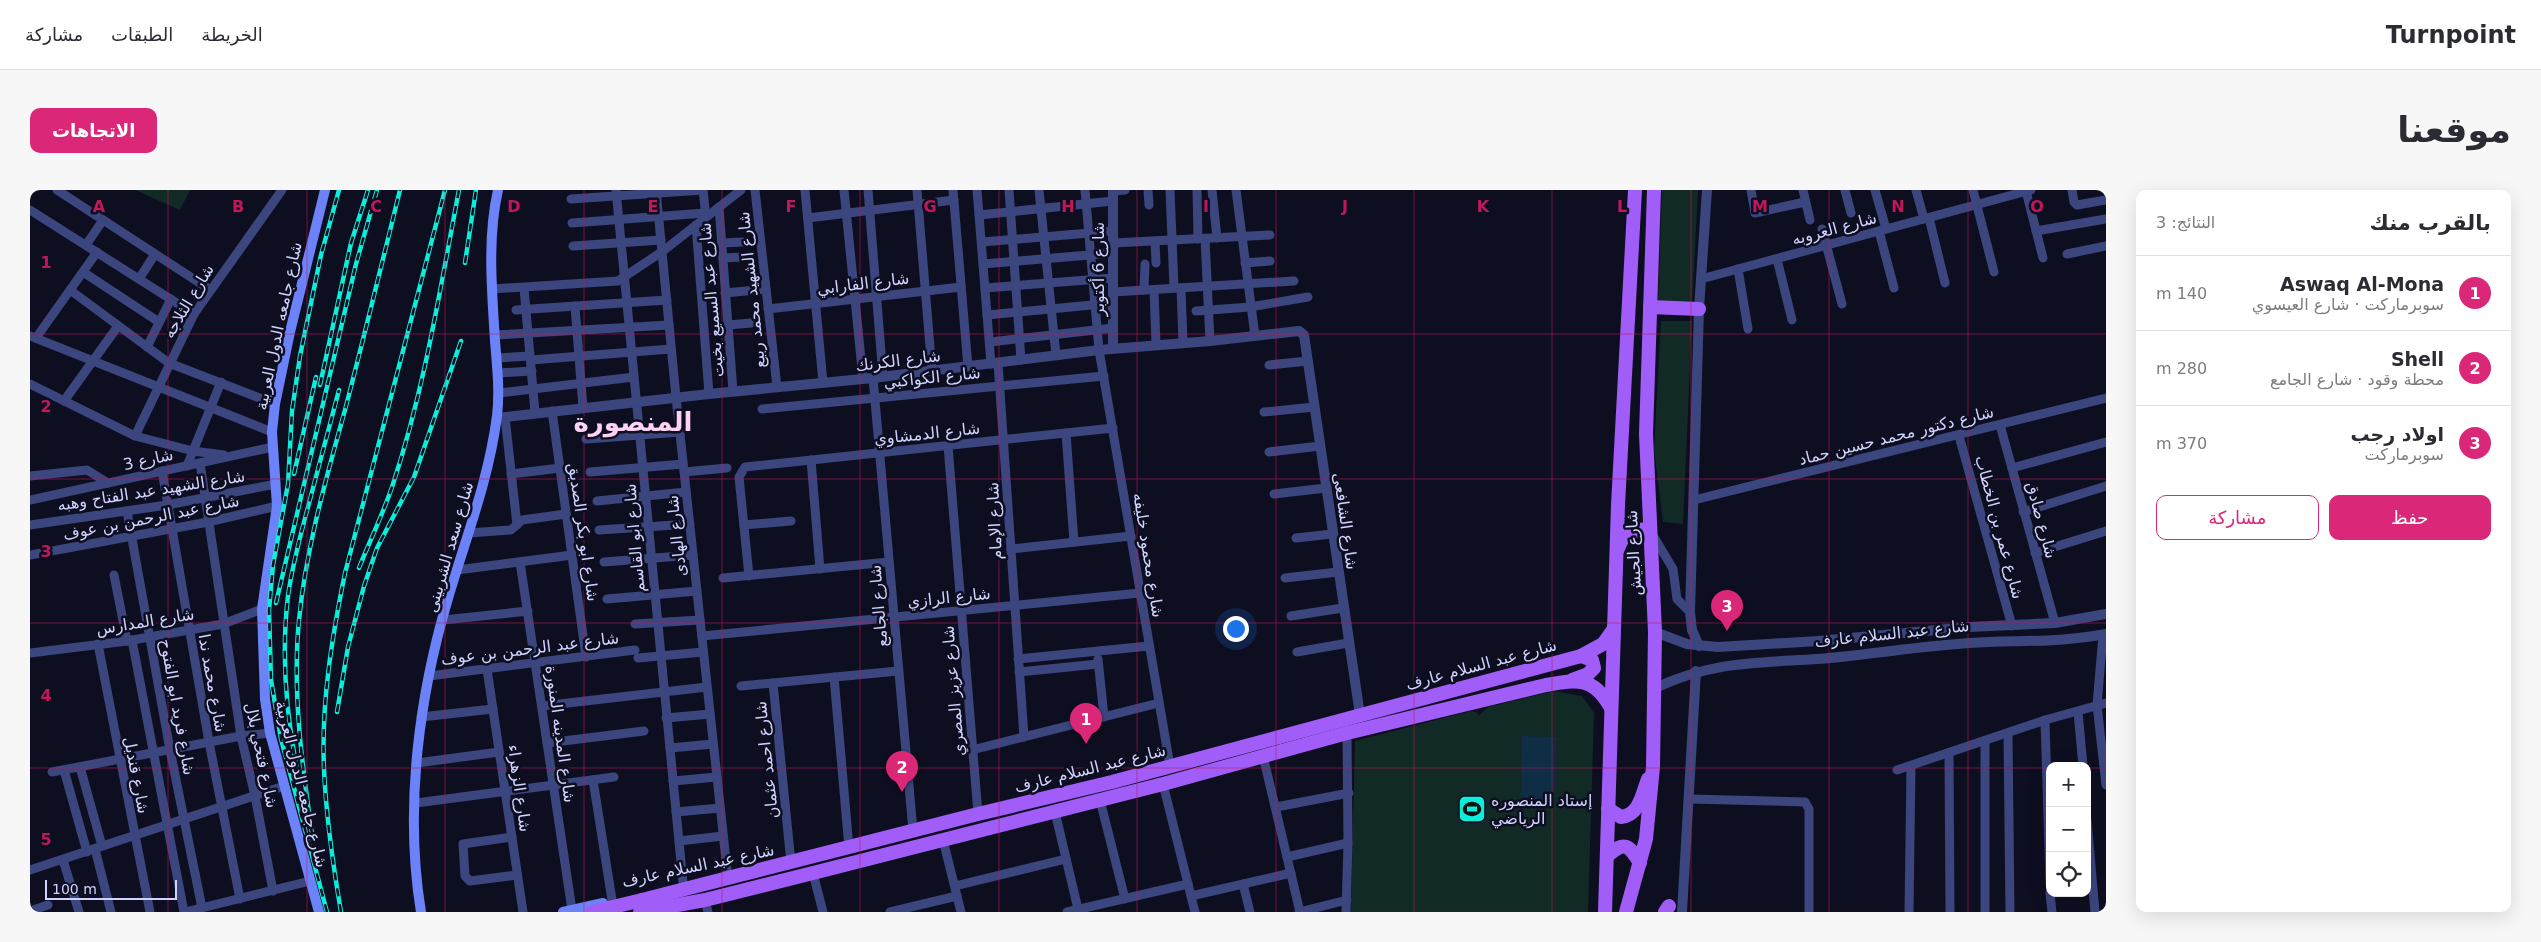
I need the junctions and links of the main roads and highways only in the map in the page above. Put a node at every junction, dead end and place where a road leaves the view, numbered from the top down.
1 (325, 190) edge
2 (498, 190) edge
3 (1635, 190) edge
4 (1654, 190) edge
5 (1650, 307) junction
6 (1699, 309) road end
7 (1650, 530) junction
8 (1617, 553) junction
9 (1613, 630) junction
10 (1581, 656) junction
11 (1571, 681) junction
12 (1612, 708) junction
13 (1653, 767) junction
14 (1608, 810) junction
15 (1607, 856) junction
16 (1640, 863) junction
17 (723, 880) junction
18 (627, 897) junction
19 (706, 906) edge
20 (639, 909) edge
21 (568, 911) edge
22 (319, 912) edge
23 (421, 912) edge
24 (592, 912) edge
25 (670, 912) edge
26 (1605, 912) edge
27 (1626, 912) edge

1 - 22 main road, شارع جامعه الدول العربية
2 - 23 main road, شارع سعد الشربينى
3 - 8 main road, شارع الجيش
4 - 5 main road, شارع الجيش
5 - 6 main road
5 - 7 main road, شارع الجيش
7 - 8 main road
7 - 13 main road, شارع الجيش
8 - 9 main road, شارع الجيش
9 - 10 main road, شارع عبد السلام عارف
9 - 12 main road, شارع الجيش
10 - 11 main road
10 - 17 main road, شارع عبد السلام عارف
11 - 12 main road, شارع عبد السلام عارف
11 - 19 main road, شارع عبد السلام عارف
12 - 14 main road, شارع الجيش
13 - 14 main road
13 - 16 main road, شارع الجيش
14 - 15 main road, شارع الجيش
15 - 16 main road
15 - 26 main road, شارع الجيش
16 - 27 main road, شارع الجيش
17 - 18 main road, شارع عبد السلام عارف
17 - 20 main road
18 - 20 main road
18 - 21 main road, شارع عبد السلام عارف
19 - 20 main road
19 - 25 main road, شارع عبد السلام عارف
20 - 24 main road, bridge

